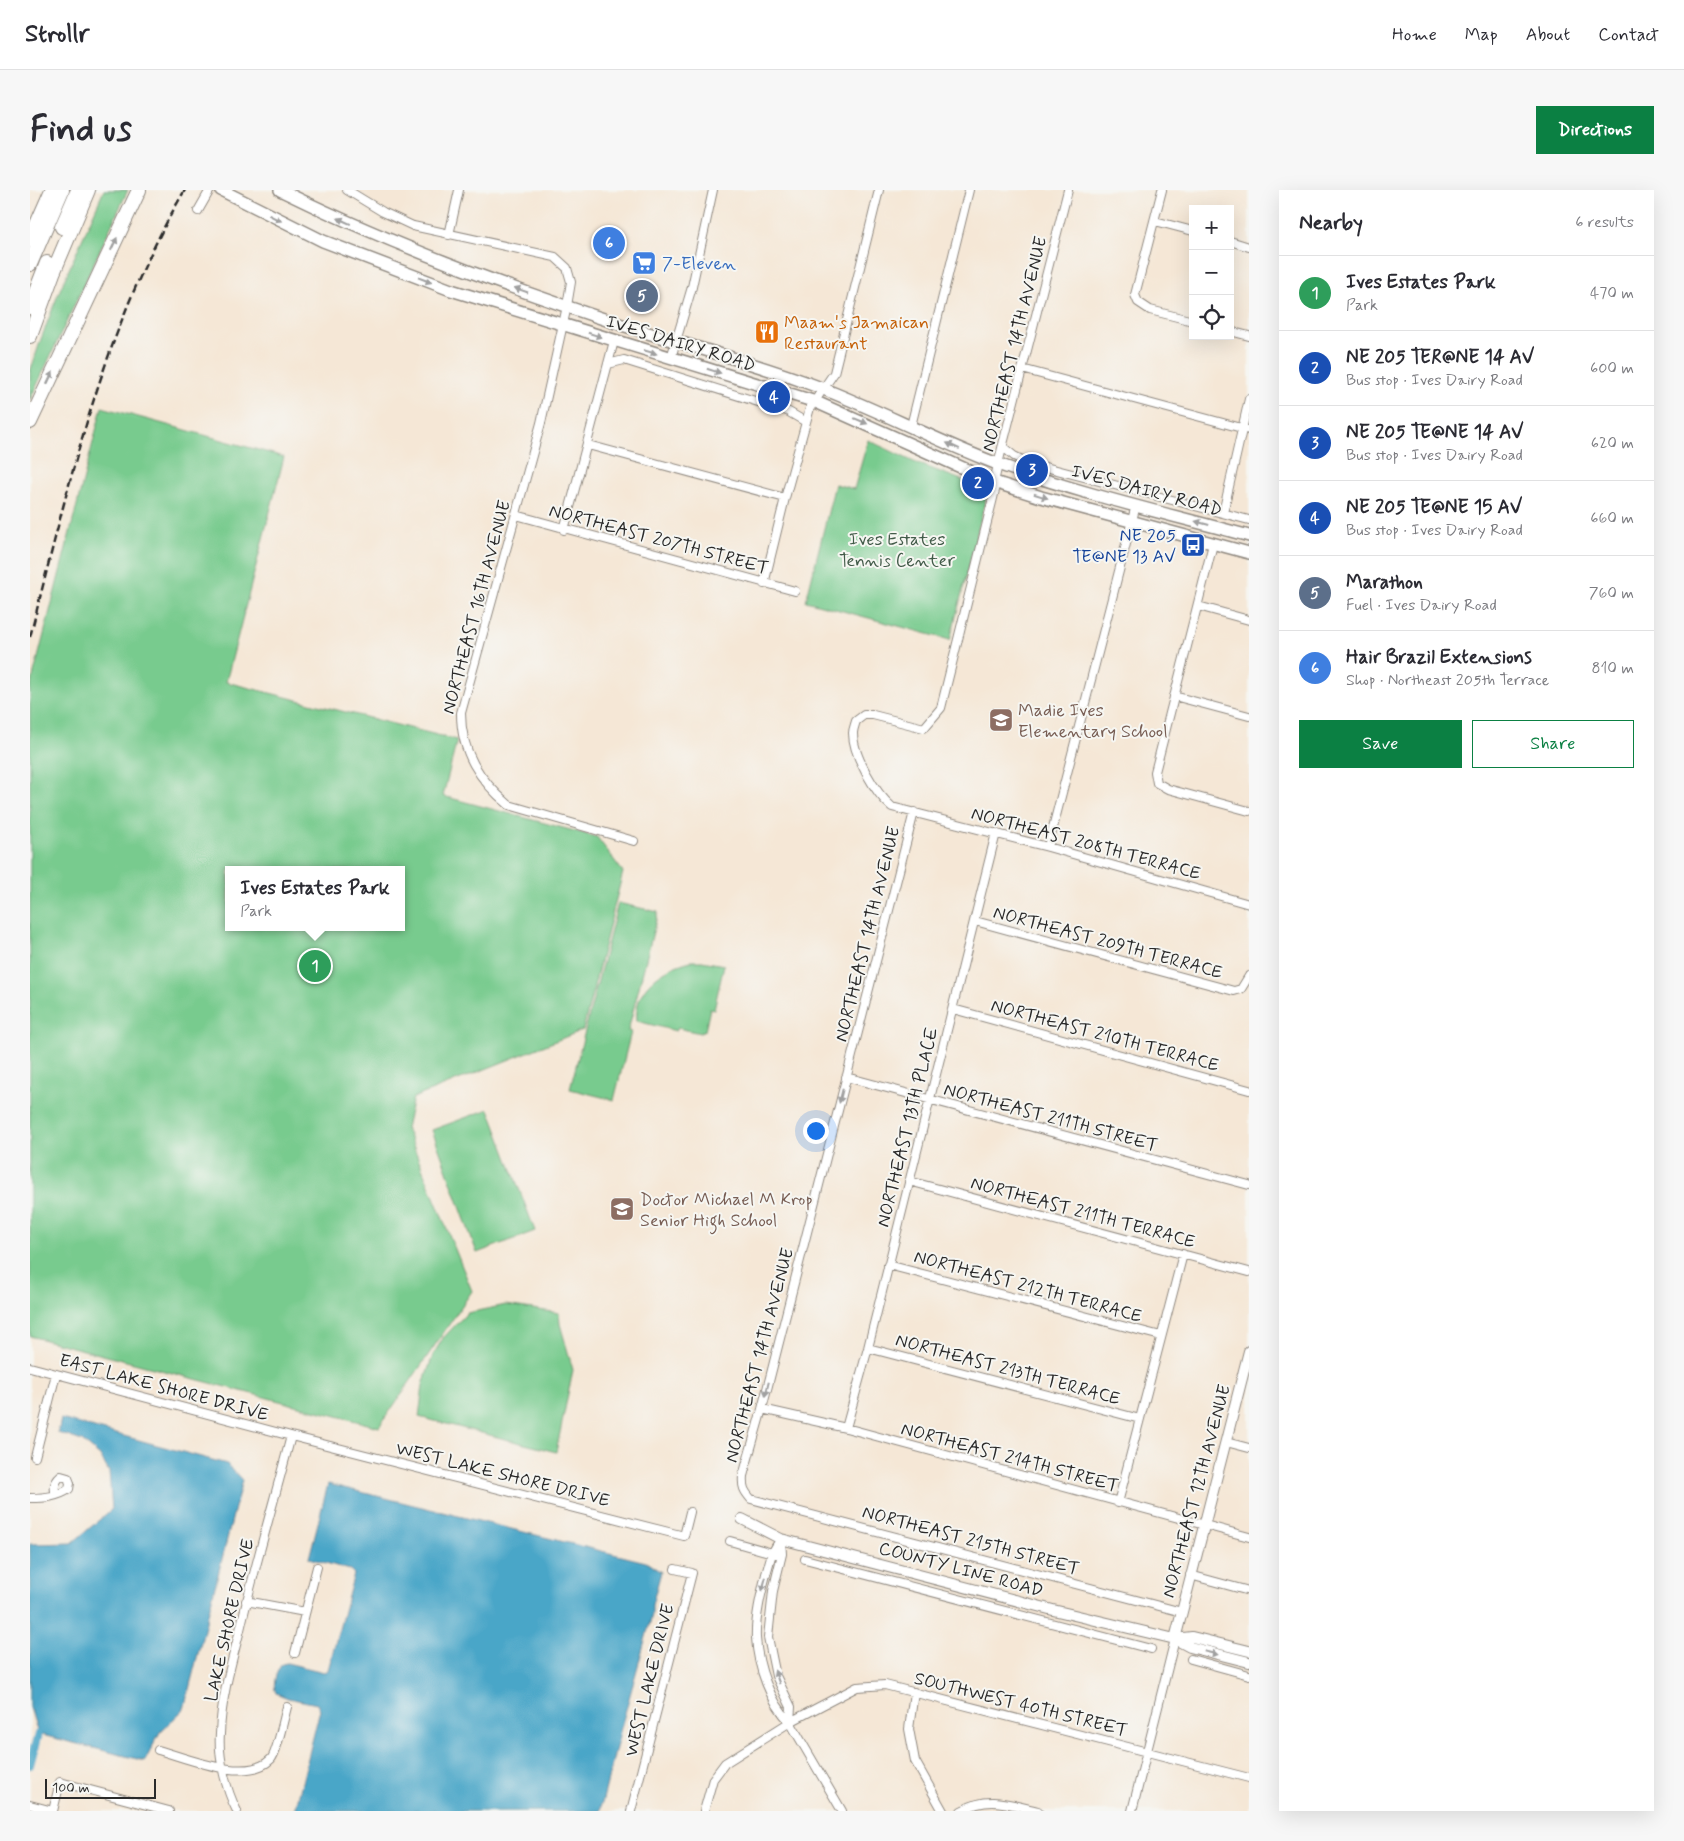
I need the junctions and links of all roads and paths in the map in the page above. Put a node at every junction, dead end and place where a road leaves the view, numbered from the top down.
1 (52, 190) edge
2 (62, 190) edge
3 (78, 190) edge
4 (88, 190) edge
5 (210, 190) edge
6 (221, 190) edge
7 (280, 190) edge
8 (347, 190) edge
9 (459, 190) edge
10 (713, 190) edge
11 (880, 190) edge
12 (969, 190) edge
13 (1068, 190) edge
14 (1162, 190) edge
15 (140, 191) edge
16 (198, 211) dead end
17 (1154, 220) junction
18 (1189, 230) edge
19 (450, 235) junction
20 (30, 240) edge
21 (1234, 242) edge
22 (1249, 246) edge
23 (30, 264) edge
24 (567, 306) junction
25 (30, 307) edge
26 (1189, 320) edge
27 (562, 324) junction
28 (1234, 332) edge
29 (30, 336) edge
30 (1249, 336) edge
31 (614, 341) junction
32 (676, 342) junction
33 (671, 358) junction
34 (608, 364) junction
35 (1022, 369) junction
36 (823, 389) junction
37 (1249, 399) edge
38 (816, 402) junction
39 (30, 422) edge
40 (806, 422) junction
41 (911, 426) junction
42 (1246, 429) edge
43 (588, 446) junction
44 (1003, 447) junction
45 (999, 464) junction
46 (994, 482) junction
47 (785, 498) junction
48 (1136, 505) junction
49 (1223, 513) junction
50 (516, 515) junction
51 (1249, 520) edge
52 (1132, 522) junction
53 (564, 530) junction
54 (1249, 536) edge
55 (1214, 544) junction
56 (1249, 553) edge
57 (764, 584) junction
58 (795, 591) dead end
59 (1198, 606) junction
60 (1249, 620) edge
61 (1174, 696) junction
62 (1249, 716) edge
63 (1249, 811) edge
64 (914, 812) junction
65 (996, 833) junction
66 (634, 841) dead end
67 (1048, 847) junction
68 (1249, 904) edge
69 (975, 922) junction
70 (1249, 976) edge
71 (953, 1009) junction
72 (846, 1077) junction
73 (1249, 1090) edge
74 (929, 1100) junction
75 (909, 1181) junction
76 (1249, 1185) edge
77 (1182, 1254) junction
78 (888, 1265) junction
79 (1249, 1272) edge
80 (1161, 1336) junction
81 (868, 1348) junction
82 (1248, 1357) edge
83 (30, 1367) edge
84 (56, 1374) junction
85 (762, 1409) junction
86 (1140, 1419) junction
87 (846, 1428) junction
88 (291, 1436) junction
89 (1226, 1442) junction
90 (1249, 1448) edge
91 (34, 1458) dead end
92 (56, 1495) dead end
93 (30, 1498) edge
94 (751, 1499) joint
95 (1118, 1503) junction
96 (690, 1512) dead end
97 (742, 1519) dead end
98 (1204, 1525) junction
99 (1249, 1537) edge
100 (781, 1539) junction
101 (730, 1541) dead end
102 (771, 1552) junction
103 (782, 1555) junction
104 (805, 1559) dead end
105 (317, 1567) dead end
106 (675, 1569) dead end
107 (1190, 1575) junction
108 (1249, 1591) edge
109 (246, 1601) junction
110 (305, 1612) junction
111 (1182, 1612) junction
112 (1175, 1640) junction
113 (1151, 1649) dead end
114 (1249, 1651) edge
115 (296, 1653) dead end
116 (1191, 1659) dead end
117 (1249, 1662) edge
118 (1249, 1675) edge
119 (914, 1692) junction
120 (287, 1707) dead end
121 (790, 1722) junction
122 (158, 1750) dead end
123 (1148, 1752) junction
124 (223, 1768) junction
125 (1249, 1778) edge
126 (30, 1805) edge
127 (704, 1810) edge
128 (52, 1811) edge
129 (169, 1811) edge
130 (236, 1811) edge
131 (630, 1811) edge
132 (713, 1811) edge
133 (842, 1811) edge
134 (943, 1811) edge
135 (961, 1811) edge
136 (1038, 1811) edge
137 (1132, 1811) edge

1 - 20 highway
2 - 23 highway
3 - 25 highway
4 - 29 highway
5 - 16 street
6 -> 27 main road, IVES DAIRY ROAD
24 -> 7 main road, IVES DAIRY ROAD
8 - 19 street, NORTHEAST 16TH AVENUE
9 - 19 street
10 - 32 street
11 - 36 street
12 - 41 street
13 - 35 street, NORTHEAST 14TH AVENUE
14 - 17 street
39 -> 15 highway
17 - 18 street
17 - 26 street
19 - 24 street, NORTHEAST 16TH AVENUE
21 - 22 street
24 - 27 street, NORTHEAST 16TH AVENUE
24 - 32 main road, IVES DAIRY ROAD
27 -> 31 main road, IVES DAIRY ROAD
27 - 50 street, NORTHEAST 16TH AVENUE
28 - 30 street
31 -> 33 main road, IVES DAIRY ROAD
31 - 34 street
32 - 33 street
32 - 36 main road, IVES DAIRY ROAD
33 -> 38 main road, IVES DAIRY ROAD
34 - 40 street
34 - 43 street
35 - 42 street
35 - 44 street, NORTHEAST 14TH AVENUE
36 - 38 street
36 - 41 main road, IVES DAIRY ROAD
37 - 42 street
38 - 40 street
38 -> 46 main road, IVES DAIRY ROAD
40 - 47 street
45 -> 41 main road, IVES DAIRY ROAD
42 - 49 street
43 - 47 street
43 - 53 street
44 - 45 street, NORTHEAST 14TH AVENUE
44 - 49 street
45 - 46 street, NORTHEAST 14TH AVENUE
45 - 48 main road, IVES DAIRY ROAD
46 -> 52 main road, IVES DAIRY ROAD
46 - 64 street, NORTHEAST 14TH AVENUE
47 - 57 street
48 - 52 street
54 -> 48 main road, IVES DAIRY ROAD
49 - 51 street
50 - 53 street, NORTHEAST 207TH STREET
50 - 66 street, NORTHEAST 16TH AVENUE
52 - 55 main road, IVES DAIRY ROAD
52 - 67 street
53 - 57 street, NORTHEAST 207TH STREET
55 - 56 main road, IVES DAIRY ROAD
55 - 59 street
57 - 58 street, NORTHEAST 207TH STREET
59 - 60 street
59 - 61 street
61 - 62 street
61 - 63 street
64 - 65 street, NORTHEAST 208TH TERRACE
64 - 72 street, NORTHEAST 14TH AVENUE
65 - 67 street, NORTHEAST 208TH TERRACE
65 - 69 street, NORTHEAST 13TH PLACE
67 - 68 street, NORTHEAST 208TH TERRACE
69 - 70 street, NORTHEAST 209TH TERRACE
69 - 71 street, NORTHEAST 13TH PLACE
71 - 73 street, NORTHEAST 210TH TERRACE
71 - 74 street, NORTHEAST 13TH PLACE
72 - 74 street, NORTHEAST 211TH STREET
72 -> 85 street, NORTHEAST 14TH AVENUE
74 - 75 street, NORTHEAST 13TH PLACE
74 - 76 street, NORTHEAST 211TH STREET
75 - 77 street, NORTHEAST 211TH TERRACE
75 - 78 street, NORTHEAST 13TH PLACE
77 - 79 street, NORTHEAST 211TH TERRACE
77 - 80 street
78 - 80 street, NORTHEAST 212TH TERRACE
78 - 81 street, NORTHEAST 13TH PLACE
80 - 86 street
81 - 86 street, NORTHEAST 213TH TERRACE
81 - 87 street, NORTHEAST 13TH PLACE
82 - 89 street, NORTHEAST 12TH AVENUE
83 - 84 street, EAST LAKE SHORE DRIVE
84 - 88 street, EAST LAKE SHORE DRIVE
84 - 91 street
85 - 87 street, NORTHEAST 214TH STREET
85 - 94 street, NORTHEAST 14TH AVENUE
86 - 95 street
87 - 95 street, NORTHEAST 214TH STREET
88 - 96 street, WEST LAKE SHORE DRIVE
88 - 109 street, LAKE SHORE DRIVE
89 - 90 street
89 - 98 street, NORTHEAST 12TH AVENUE
92 - 93 street
94 - 111 street, NORTHEAST 215TH STREET
95 - 98 street, NORTHEAST 214TH STREET
97 - 100 street, COUNTY LINE ROAD
98 - 99 street, NORTHEAST 214TH STREET
98 - 107 street, NORTHEAST 12TH AVENUE
100 - 102 street
100 - 103 street
100 - 112 street, COUNTY LINE ROAD
101 - 102 street
102 - 103 street
102 -> 121 street
121 -> 103 street
104 - 113 street
105 - 110 street
106 - 131 street, WEST LAKE DRIVE
107 - 108 street
107 - 111 street, NORTHEAST 12TH AVENUE
109 - 110 street
109 - 124 street, LAKE SHORE DRIVE
110 - 115 street
111 - 112 street, NORTHEAST 12TH AVENUE
112 - 114 street, COUNTY LINE ROAD
112 -> 117 street, COUNTY LINE ROAD
112 - 123 street
116 - 118 street
119 - 121 street, SOUTHWEST 40TH STREET
119 - 123 street, SOUTHWEST 40TH STREET
119 - 134 street
120 - 124 street
121 - 127 street, SOUTHWEST 40TH STREET
121 - 133 street
122 - 124 street
123 - 125 street, SOUTHWEST 40TH STREET
123 - 137 street
124 - 130 street, LAKE SHORE DRIVE
126 - 128 street
127 - 132 street
128 - 129 street
135 - 136 street

